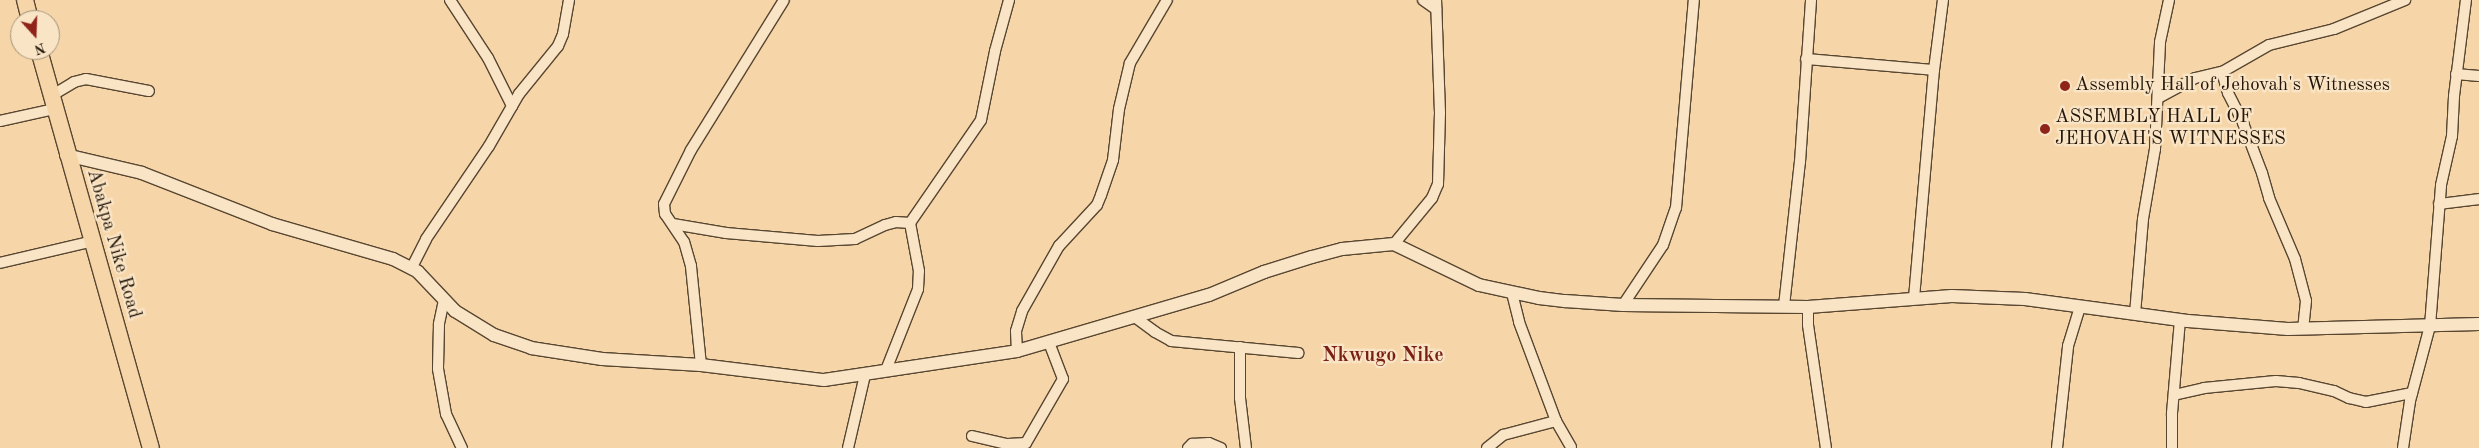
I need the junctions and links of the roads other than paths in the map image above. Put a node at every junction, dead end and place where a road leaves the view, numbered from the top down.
1 (450, 0) edge
2 (569, 0) edge
3 (784, 0) edge
4 (1009, 0) edge
5 (1167, 0) edge
6 (1423, 0) edge
7 (1694, 0) edge
8 (1811, 0) edge
9 (1943, 0) edge
10 (2168, 0) edge
11 (2405, 0) edge
12 (2466, 0) edge
13 (1436, 4) edge
14 (1806, 59) junction
15 (41, 60) edge
16 (1934, 70) junction
17 (2222, 72) junction
18 (2456, 74) junction
19 (2479, 76) edge
20 (149, 90) dead end
21 (2158, 98) junction
22 (53, 102) junction
23 (512, 106) junction
24 (0, 121) edge
25 (66, 155) junction
26 (2479, 200) edge
27 (2439, 204) junction
28 (910, 223) junction
29 (673, 224) junction
30 (93, 241) junction
31 (1394, 244) junction
32 (0, 263) edge
33 (412, 267) junction
34 (1512, 293) junction
35 (1914, 298) junction
36 (444, 300) junction
37 (1623, 305) junction
38 (1784, 306) junction
39 (1808, 306) junction
40 (2080, 307) junction
41 (2135, 314) junction
42 (1136, 318) junction
43 (2180, 320) junction
44 (2479, 324) edge
45 (2430, 326) junction
46 (2303, 329) junction
47 (1049, 343) junction
48 (1240, 346) junction
49 (1017, 351) junction
50 (1298, 353) dead end
51 (701, 365) junction
52 (886, 370) junction
53 (865, 375) junction
54 (2412, 393) junction
55 (2174, 395) junction
56 (1556, 421) junction
57 (972, 436) dead end
58 (1571, 447) dead end
59 (150, 448) edge
60 (462, 448) edge
61 (848, 448) edge
62 (1188, 448) edge
63 (1221, 448) edge
64 (1246, 448) edge
65 (1487, 448) edge
66 (1826, 448) edge
67 (2057, 448) edge
68 (2172, 448) edge
69 (2403, 448) edge

1 - 23 street
2 - 23 street
3 - 29 street
4 - 28 street
5 - 49 street
6 - 13 street
7 - 37 street
8 - 14 street
9 - 16 street
10 - 21 street
11 - 17 street
12 - 18 street
13 - 31 street
14 - 16 street
14 - 38 street
15 - 22 main road, Abakpa Nike Road
16 - 35 street
17 - 21 street
17 - 46 street
18 - 19 street
18 - 27 street
20 - 22 street
21 - 41 street
22 - 24 street
22 - 25 main road, Abakpa Nike Road
23 - 33 street
25 - 30 main road, Abakpa Nike Road
25 - 33 street
26 - 27 street
27 - 45 street
28 - 29 street
28 - 52 street
29 - 51 street
30 - 32 street
30 - 59 main road, Abakpa Nike Road
31 - 34 street
31 - 42 street
33 - 36 street
34 - 37 street
34 - 56 street
35 - 39 street
35 - 40 street
36 - 51 street
36 - 60 street
37 - 38 street
38 - 39 street
39 - 66 street
40 - 41 street
40 - 67 street
41 - 43 street
42 - 47 street
42 - 48 street
43 - 46 street
43 - 55 street
44 - 45 street
45 - 46 street
45 - 54 street
47 - 49 street
47 - 57 street
48 - 50 street
48 - 64 street
49 - 52 street
51 - 53 street
52 - 53 street
53 - 61 street
54 - 55 street
54 - 69 street
55 - 68 street
56 - 58 street
56 - 65 street
62 - 63 street

